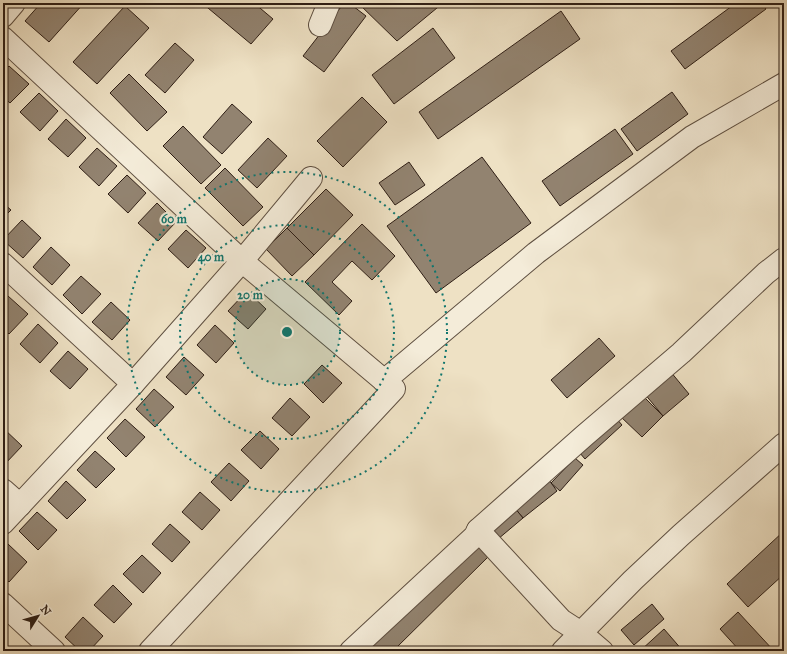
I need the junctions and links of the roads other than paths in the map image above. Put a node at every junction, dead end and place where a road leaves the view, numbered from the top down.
1 (14, 3) edge
2 (328, 3) edge
3 (3, 16) edge
4 (320, 25) dead end
5 (3, 38) edge
6 (784, 84) edge
7 (311, 178) dead end
8 (784, 258) edge
9 (242, 261) junction
10 (3, 264) edge
11 (384, 381) junction
12 (133, 384) junction
13 (784, 444) edge
14 (3, 490) edge
15 (20, 505) junction
16 (3, 524) edge
17 (478, 530) junction
18 (3, 604) edge
19 (581, 633) junction
20 (54, 651) edge
21 (150, 651) edge
22 (351, 651) edge
23 (563, 651) edge
24 (602, 651) edge

1 - 3 street
2 - 4 street
5 - 9 street
6 - 11 street
7 - 9 street
8 - 17 street
9 - 11 street
9 - 12 street
10 - 12 street
11 - 21 street
12 - 15 street
13 - 19 street
14 - 15 street
15 - 16 street
17 - 19 street
17 - 22 street
18 - 20 street
19 - 23 street
19 - 24 street

